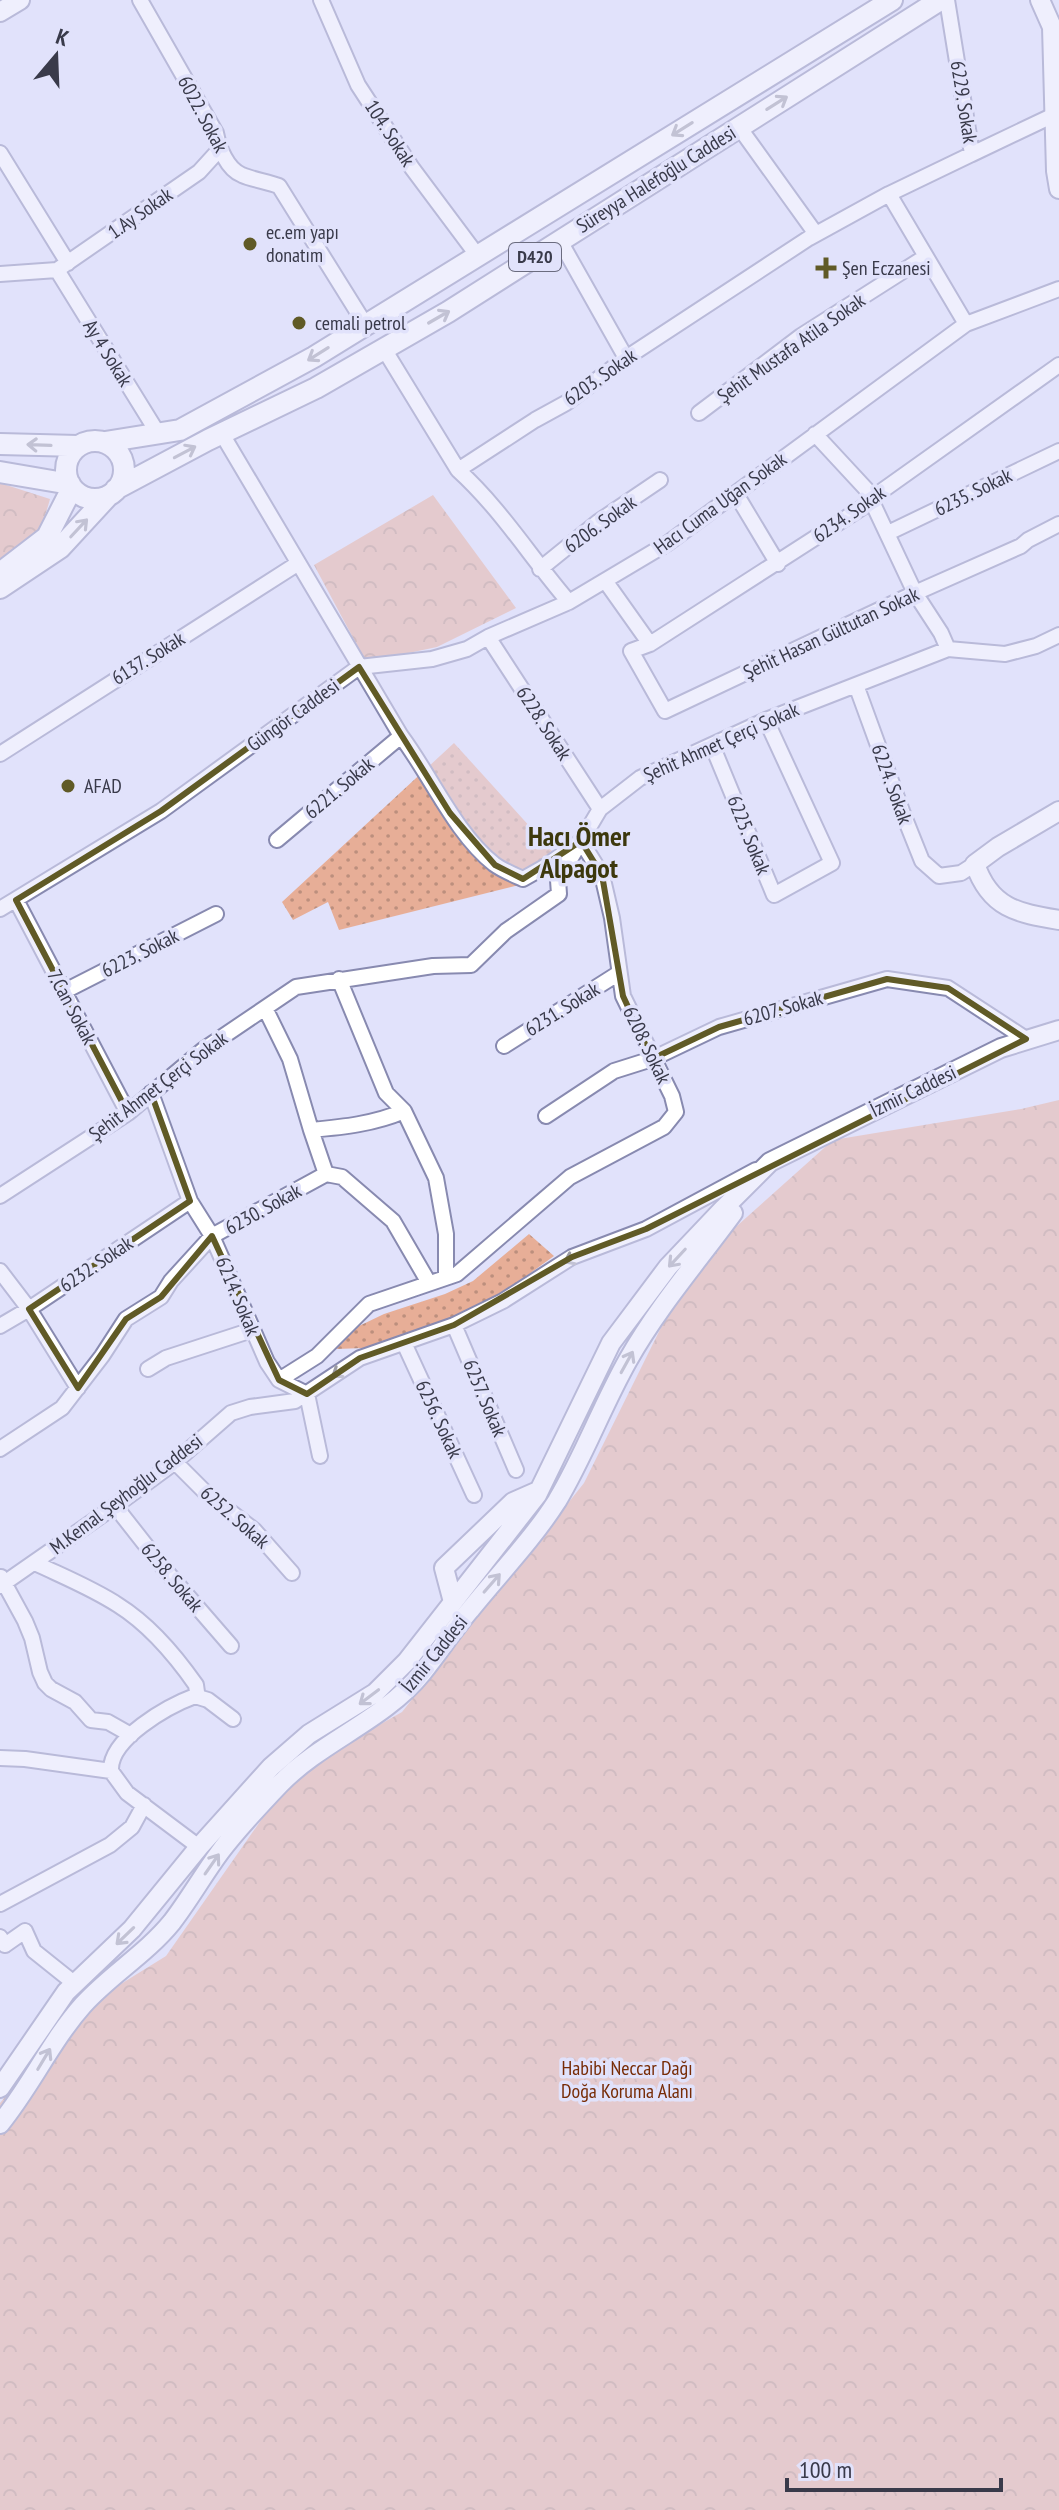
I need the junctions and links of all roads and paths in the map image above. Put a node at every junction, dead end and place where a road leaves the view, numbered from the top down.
1 (20, 0) edge
2 (140, 0) edge
3 (321, 0) edge
4 (892, 0) edge
5 (940, 0) edge
6 (947, 0) edge
7 (1040, 0) edge
8 (0, 12) edge
9 (1054, 115) junction
10 (739, 127) junction
11 (219, 150) junction
12 (0, 153) edge
13 (972, 154) junction
14 (1059, 189) edge
15 (889, 194) junction
16 (816, 234) junction
17 (560, 241) junction
18 (477, 255) junction
19 (925, 257) junction
20 (63, 266) junction
21 (0, 274) edge
22 (1059, 289) edge
23 (365, 324) junction
24 (966, 324) junction
25 (384, 349) junction
26 (626, 358) junction
27 (1059, 365) edge
28 (699, 413) dead end
29 (222, 434) junction
30 (815, 434) junction
31 (159, 435) junction
32 (105, 442) junction
33 (0, 444) edge
34 (78, 446) junction
35 (1059, 451) edge
36 (458, 470) junction
37 (0, 472) edge
38 (660, 480) dead end
39 (71, 486) junction
40 (112, 492) junction
41 (736, 494) junction
42 (872, 498) junction
43 (1059, 524) edge
44 (888, 533) junction
45 (297, 564) junction
46 (778, 564) junction
47 (540, 569) junction
48 (1, 575) edge
49 (606, 582) junction
50 (915, 593) junction
51 (569, 602) junction
52 (1059, 635) edge
53 (488, 637) junction
54 (1059, 643) edge
55 (650, 644) junction
56 (1036, 646) junction
57 (948, 649) junction
58 (631, 651) joint
59 (359, 667) junction
60 (856, 685) junction
61 (766, 720) junction
62 (401, 736) junction
63 (712, 745) junction
64 (0, 754) edge
65 (600, 809) junction
66 (1059, 811) edge
67 (277, 840) dead end
68 (581, 841) junction
69 (975, 864) junction
70 (16, 900) junction
71 (0, 909) edge
72 (216, 914) dead end
73 (1059, 920) edge
74 (619, 973) junction
75 (339, 979) junction
76 (63, 992) junction
77 (265, 1008) junction
78 (1059, 1030) edge
79 (1026, 1039) junction
80 (504, 1046) dead end
81 (652, 1059) junction
82 (151, 1093) junction
83 (404, 1111) junction
84 (128, 1113) junction
85 (546, 1116) dead end
86 (311, 1130) junction
87 (770, 1162) junction
88 (326, 1174) junction
89 (0, 1194) edge
90 (190, 1201) junction
91 (212, 1236) junction
92 (0, 1271) edge
93 (446, 1277) junction
94 (429, 1283) junction
95 (29, 1309) junction
96 (454, 1325) junction
97 (0, 1326) edge
98 (252, 1330) junction
99 (404, 1343) junction
100 (148, 1369) dead end
101 (279, 1380) junction
102 (78, 1388) junction
103 (307, 1394) junction
104 (3, 1441) edge
105 (320, 1456) dead end
106 (175, 1462) junction
107 (516, 1470) dead end
108 (538, 1491) junction
109 (474, 1495) dead end
110 (115, 1506) junction
111 (35, 1563) junction
112 (292, 1573) dead end
113 (2, 1582) edge
114 (453, 1602) junction
115 (231, 1646) dead end
116 (195, 1696) junction
117 (233, 1719) dead end
118 (131, 1735) junction
119 (0, 1758) edge
120 (111, 1771) junction
121 (144, 1805) junction
122 (199, 1847) junction
123 (0, 1904) edge
124 (2, 1944) edge
125 (74, 1983) junction
126 (0, 2088) edge
127 (0, 2124) edge

1 - 8 street
2 - 11 street, 6022. Sokak
3 - 18 street, 104. Sokak
4 -> 18 main road, Süreyya Halefoğlu Caddesi / D420
10 -> 5 main road, Süreyya Halefoğlu Caddesi / D420
6 - 13 street, 6229. Sokak
7 - 9 street
9 - 13 street
9 - 14 street
10 - 16 street
10 - 17 main road, Süreyya Halefoğlu Caddesi / D420
11 - 20 street, 1.Ay Sokak
11 - 23 street, 6022. Sokak
12 - 20 street, Ay 4 Sokak
13 - 15 street, 6229. Sokak
15 - 16 street, 6203. Sokak
15 - 19 street
16 - 26 street, 6203. Sokak
25 -> 17 main road, Süreyya Halefoğlu Caddesi / D420
17 - 26 street
18 - 23 main road, Süreyya Halefoğlu Caddesi / D420
19 - 24 street
19 - 28 street, Şehit Mustafa Atila Sokak
20 - 21 street
20 - 31 street, Ay 4 Sokak
22 - 24 street, Hacı Cuma Uğan Sokak
23 -> 31 main road, Süreyya Halefoğlu Caddesi / D420
24 - 30 street, Hacı Cuma Uğan Sokak
25 - 29 main road, Süreyya Halefoğlu Caddesi / D420
25 - 36 street
26 - 36 street, 6203. Sokak
27 - 42 street, 6234. Sokak
40 -> 29 main road, Süreyya Halefoğlu Caddesi / D420
29 - 45 street, Güngör Caddesi
30 - 41 street, Hacı Cuma Uğan Sokak
30 - 42 street
31 - 32 main road, Süreyya Halefoğlu Caddesi / D420
32 - 34 main road
32 - 40 main road
34 -> 33 main road
34 - 39 main road
35 - 44 street, 6235. Sokak
36 - 47 street
37 - 39 main road
38 - 47 street, 6206. Sokak
39 - 40 main road
39 - 48 main road, Süreyya Halefoğlu Caddesi
48 -> 40 main road, Süreyya Halefoğlu Caddesi
41 - 46 street
41 - 49 street, Hacı Cuma Uğan Sokak
42 - 44 street
42 - 46 street, 6234. Sokak
43 - 50 street, Şehit Hasan Gültutan Sokak
44 - 50 street
45 - 59 street, Güngör Caddesi
45 - 64 street, 6137. Sokak
46 - 55 street, 6234. Sokak
47 - 51 street
49 - 51 street, Hacı Cuma Uğan Sokak
49 - 55 street
50 - 57 street
50 - 58 street, Şehit Hasan Gültutan Sokak
51 - 53 street, Hacı Cuma Uğan Sokak
52 - 56 street, Şehit Ahmet Çerçi Sokak
53 - 59 street, Hacı Cuma Uğan Sokak
53 - 65 street, 6228. Sokak
54 - 56 street
55 - 58 street, 6234. Sokak
56 - 57 street, Şehit Ahmet Çerçi Sokak
57 - 60 street, Şehit Ahmet Çerçi Sokak
59 - 62 street
59 - 70 street, Güngör Caddesi
60 - 61 street, Şehit Ahmet Çerçi Sokak
60 - 69 street, 6224. Sokak
61 - 63 street, Şehit Ahmet Çerçi Sokak
61 - 63 street, 6225. Sokak
62 - 67 street, 6221. Sokak
62 - 68 street
63 - 65 street, Şehit Ahmet Çerçi Sokak
65 - 68 street, Şehit Ahmet Çerçi Sokak
66 - 69 street
68 - 74 street, 6208. Sokak
68 - 75 street, Şehit Ahmet Çerçi Sokak
69 - 73 street
70 - 71 street, Güngör Caddesi
70 - 76 street, 7.Can Sokak
72 - 76 street, 6223. Sokak
74 - 80 street, 6231. Sokak
74 - 81 street, 6208. Sokak
75 - 77 street, Şehit Ahmet Çerçi Sokak
75 - 83 street
76 - 84 street, 7.Can Sokak
77 - 82 street, Şehit Ahmet Çerçi Sokak
77 - 86 street, 6230. Sokak
78 - 79 street, İzmir Caddesi
79 - 81 street, 6207. Sokak
79 - 87 street, İzmir Caddesi
81 - 85 street, 6207. Sokak
81 - 93 street, 6208. Sokak
82 - 84 street, Şehit Ahmet Çerçi Sokak
82 - 90 street, 6214. Sokak
83 - 86 street
83 - 93 street
84 - 89 street, Şehit Ahmet Çerçi Sokak
86 - 88 street, 6230. Sokak
87 -> 96 street, M.Kemal Şeyhoğlu Caddesi
87 -> 108 street, İzmir Caddesi
127 -> 87 street, İzmir Caddesi
88 - 91 street, 6230. Sokak
88 - 94 street
90 - 91 street, 6214. Sokak
90 - 95 street, 6232. Sokak
91 - 98 street, 6214. Sokak
91 - 102 street, 6230. Sokak
92 - 95 street
93 - 94 street, 6208. Sokak
94 - 101 street, 6208. Sokak
95 - 97 street, 6232. Sokak
95 - 102 street
96 - 99 street, M.Kemal Şeyhoğlu Caddesi
96 - 107 street, 6257. Sokak
98 - 100 street
98 - 101 street, 6214. Sokak
99 -> 103 street, M.Kemal Şeyhoğlu Caddesi
99 - 109 street, 6256. Sokak
101 - 103 street
102 - 104 street, 6230. Sokak
103 - 105 street
103 - 106 street, M.Kemal Şeyhoğlu Caddesi
106 - 110 street, M.Kemal Şeyhoğlu Caddesi
106 - 112 street, 6252. Sokak
108 - 114 street, İzmir Caddesi
108 - 114 street
110 - 111 street, M.Kemal Şeyhoğlu Caddesi
110 - 115 street, 6258. Sokak
111 - 113 street, M.Kemal Şeyhoğlu Caddesi
111 - 116 street
113 - 118 street
114 -> 122 street, İzmir Caddesi
116 - 117 street
116 - 118 street
118 - 120 street
119 - 120 street
120 - 121 street
121 - 122 street
121 - 123 street
122 -> 125 street, İzmir Caddesi
124 - 125 street
125 - 126 street, İzmir Caddesi

